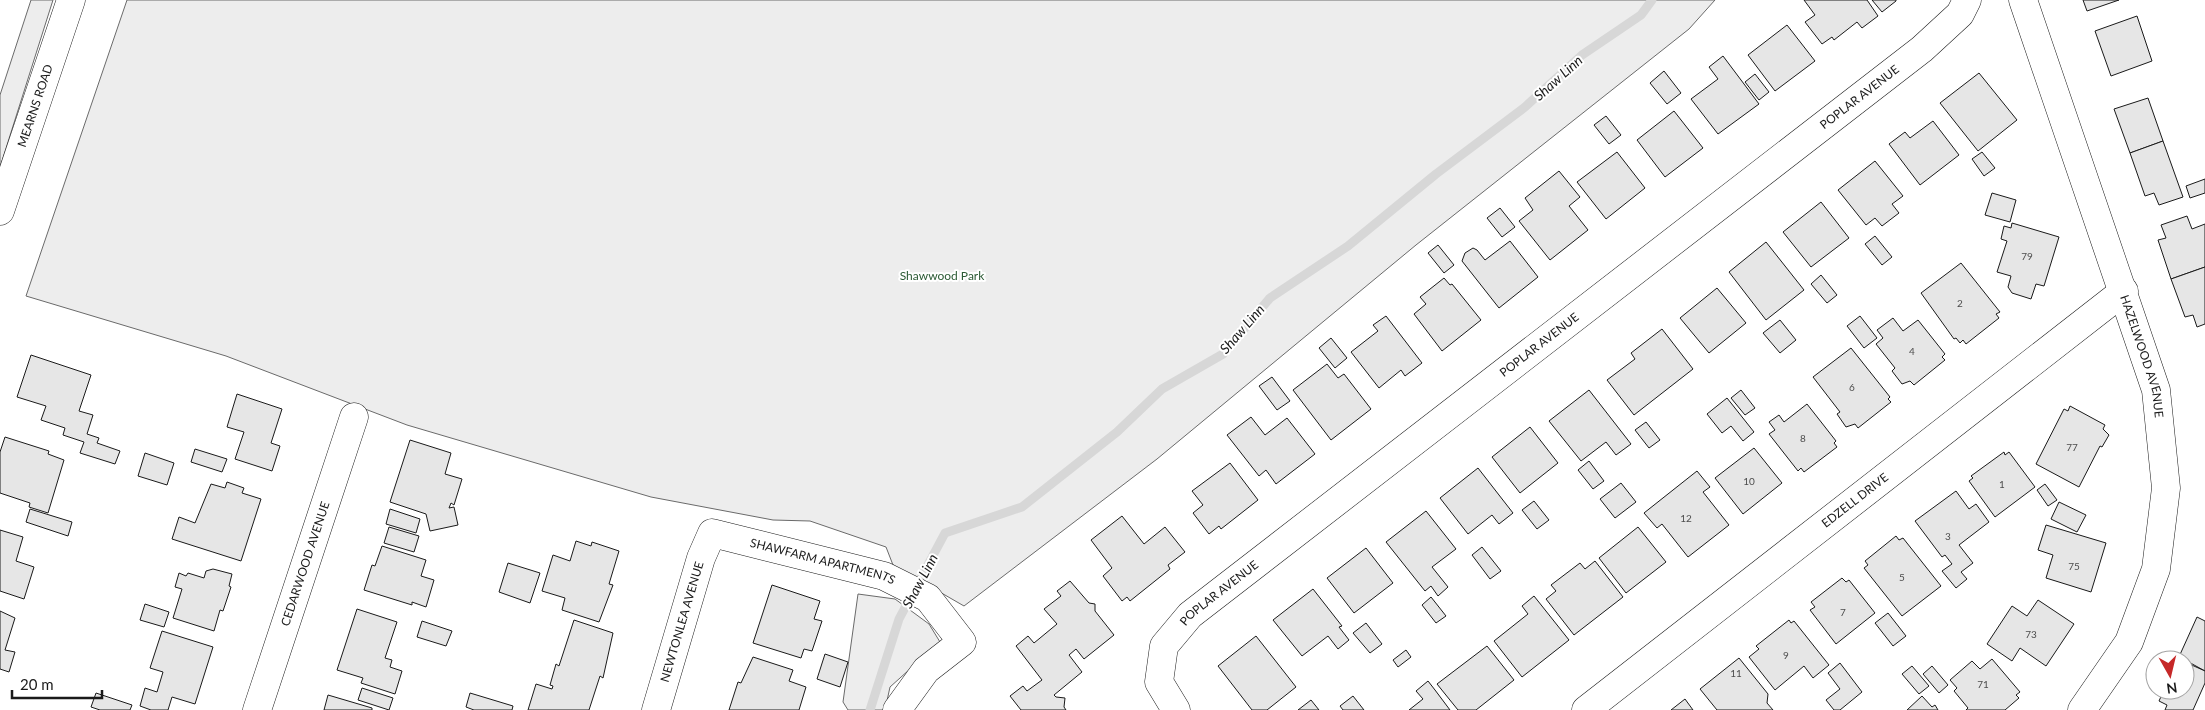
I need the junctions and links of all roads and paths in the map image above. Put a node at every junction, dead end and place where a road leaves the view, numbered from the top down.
1 (71, 0) edge
2 (1967, 0) edge
3 (2023, 0) edge
4 (0, 211) edge
5 (2124, 292) junction
6 (354, 417) dead end
7 (712, 533) joint
8 (257, 710) edge
9 (656, 710) edge
10 (897, 710) edge
11 (1176, 710) edge
12 (1586, 710) edge
13 (2082, 710) edge

1 - 4 street, MEARNS ROAD
2 - 11 street, POPLAR AVENUE
3 - 5 street, HAZELWOOD AVENUE
5 - 12 street, EDZELL DRIVE
5 - 13 street, HAZELWOOD AVENUE
6 - 8 street, CEDARWOOD AVENUE
7 - 9 street, NEWTONLEA AVENUE
7 - 10 street, SHAWFARM APARTMENTS

